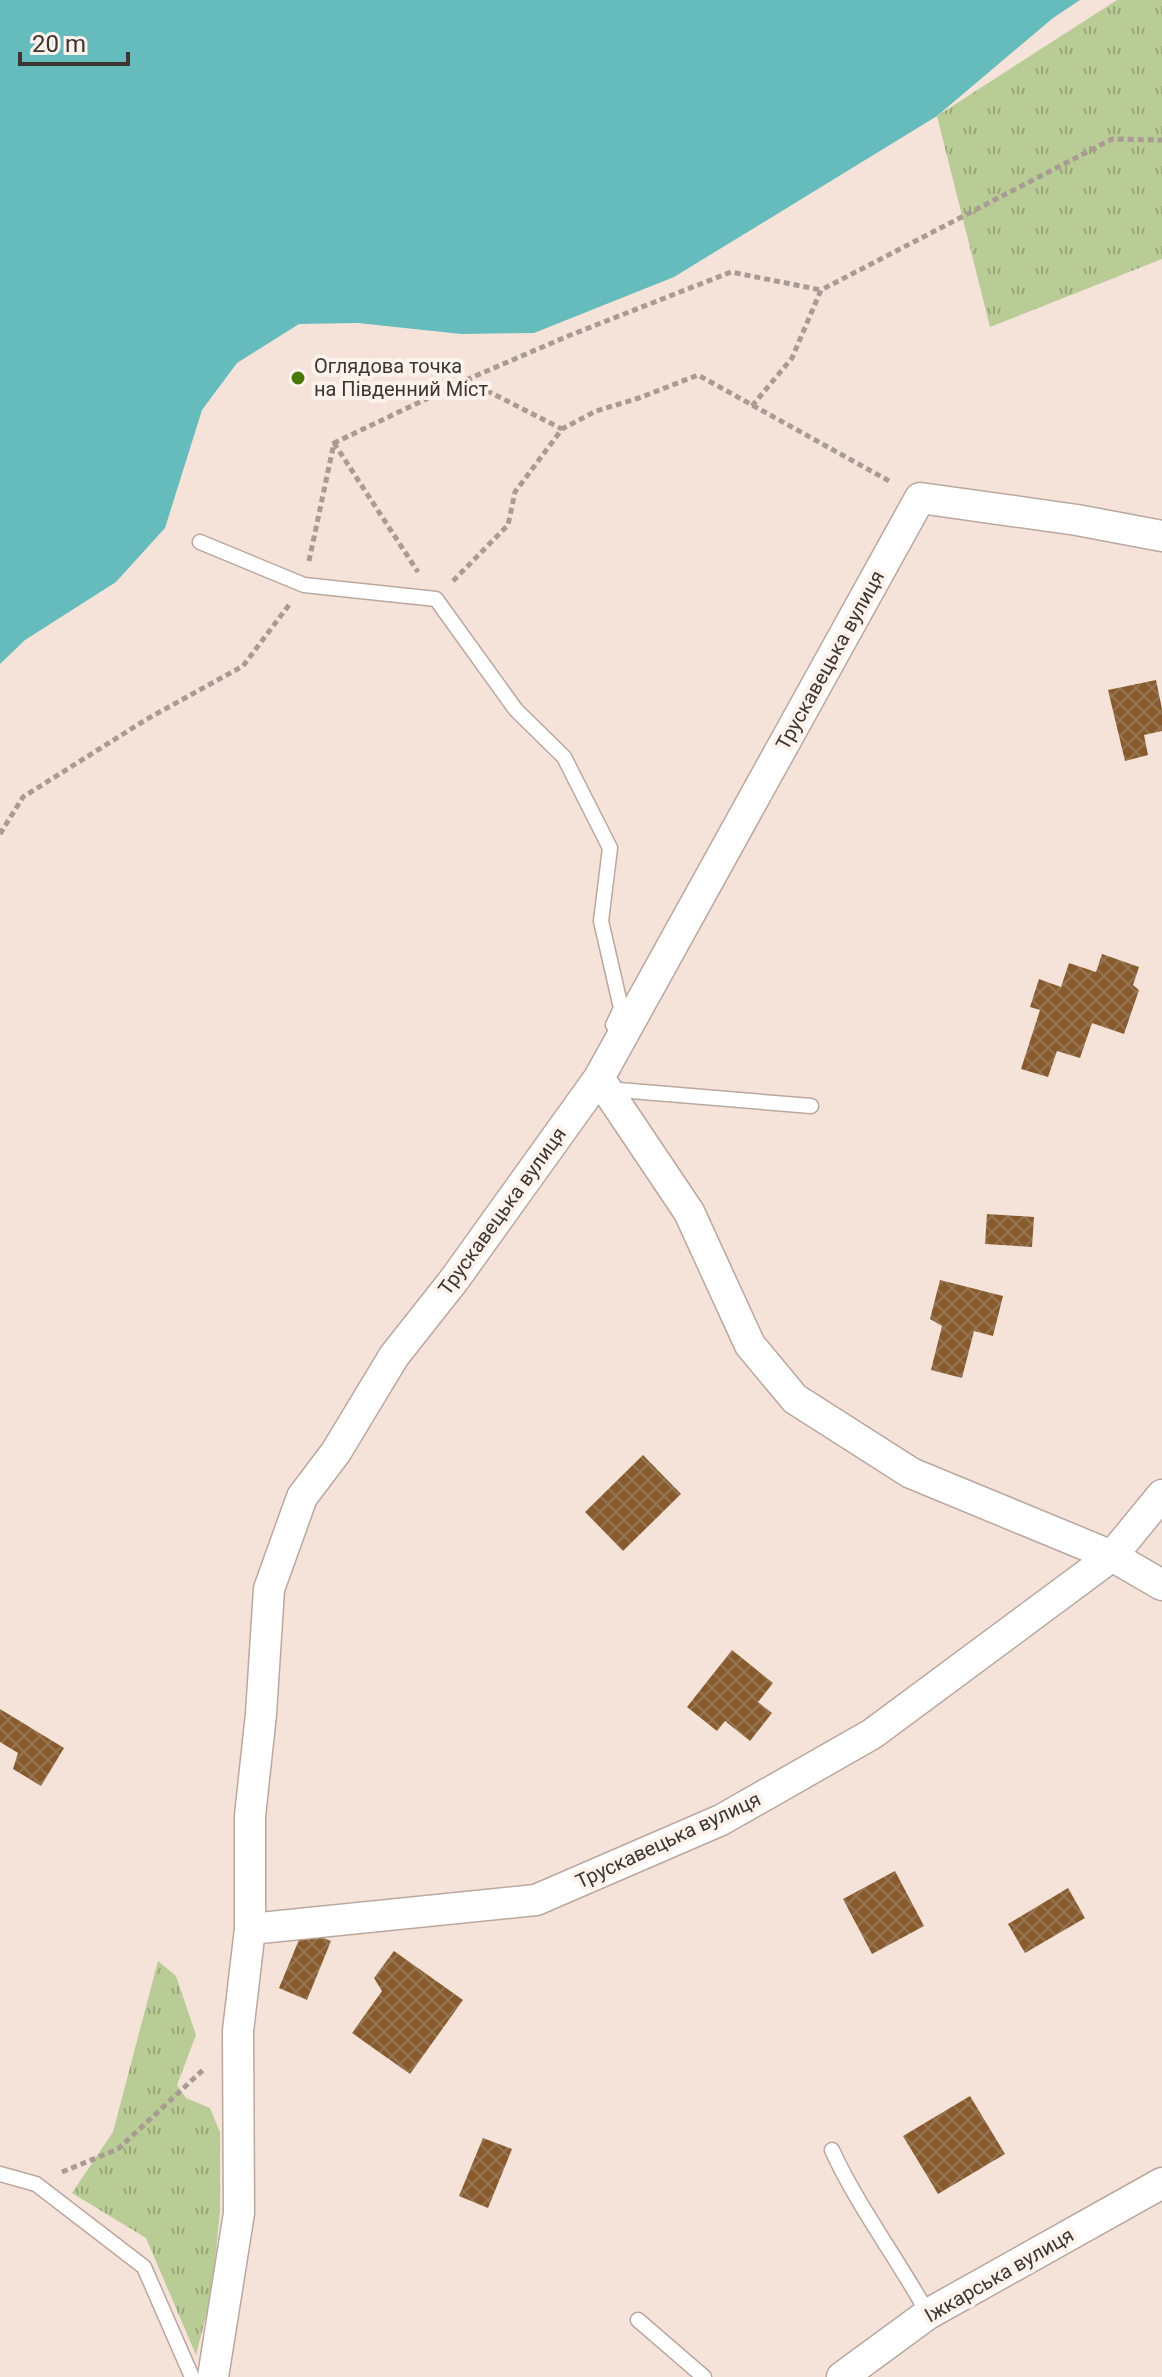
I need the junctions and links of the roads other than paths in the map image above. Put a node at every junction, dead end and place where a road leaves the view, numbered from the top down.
1 (1162, 536) edge
2 (200, 542) dead end
3 (603, 1084) junction
4 (811, 1106) dead end
5 (1162, 1495) edge
6 (1112, 1556) junction
7 (1162, 1585) edge
8 (250, 1929) junction
9 (832, 2150) dead end
10 (0, 2174) edge
11 (1162, 2183) edge
12 (928, 2314) junction
13 (638, 2320) dead end
14 (192, 2377) edge
15 (213, 2377) edge
16 (704, 2377) edge
17 (842, 2377) edge

1 - 3 street, Трускавецька вулиця
2 - 3 lane
3 - 4 lane
3 - 6 street
3 - 8 street, Трускавецька вулиця
5 - 6 street, Трускавецька вулиця
6 - 7 street
6 - 8 street, Трускавецька вулиця
8 - 15 street, Трускавецька вулиця
9 - 12 lane
10 - 14 lane
11 - 12 street, Іжкарська вулиця
12 - 17 street, Іжкарська вулиця
13 - 16 lane

